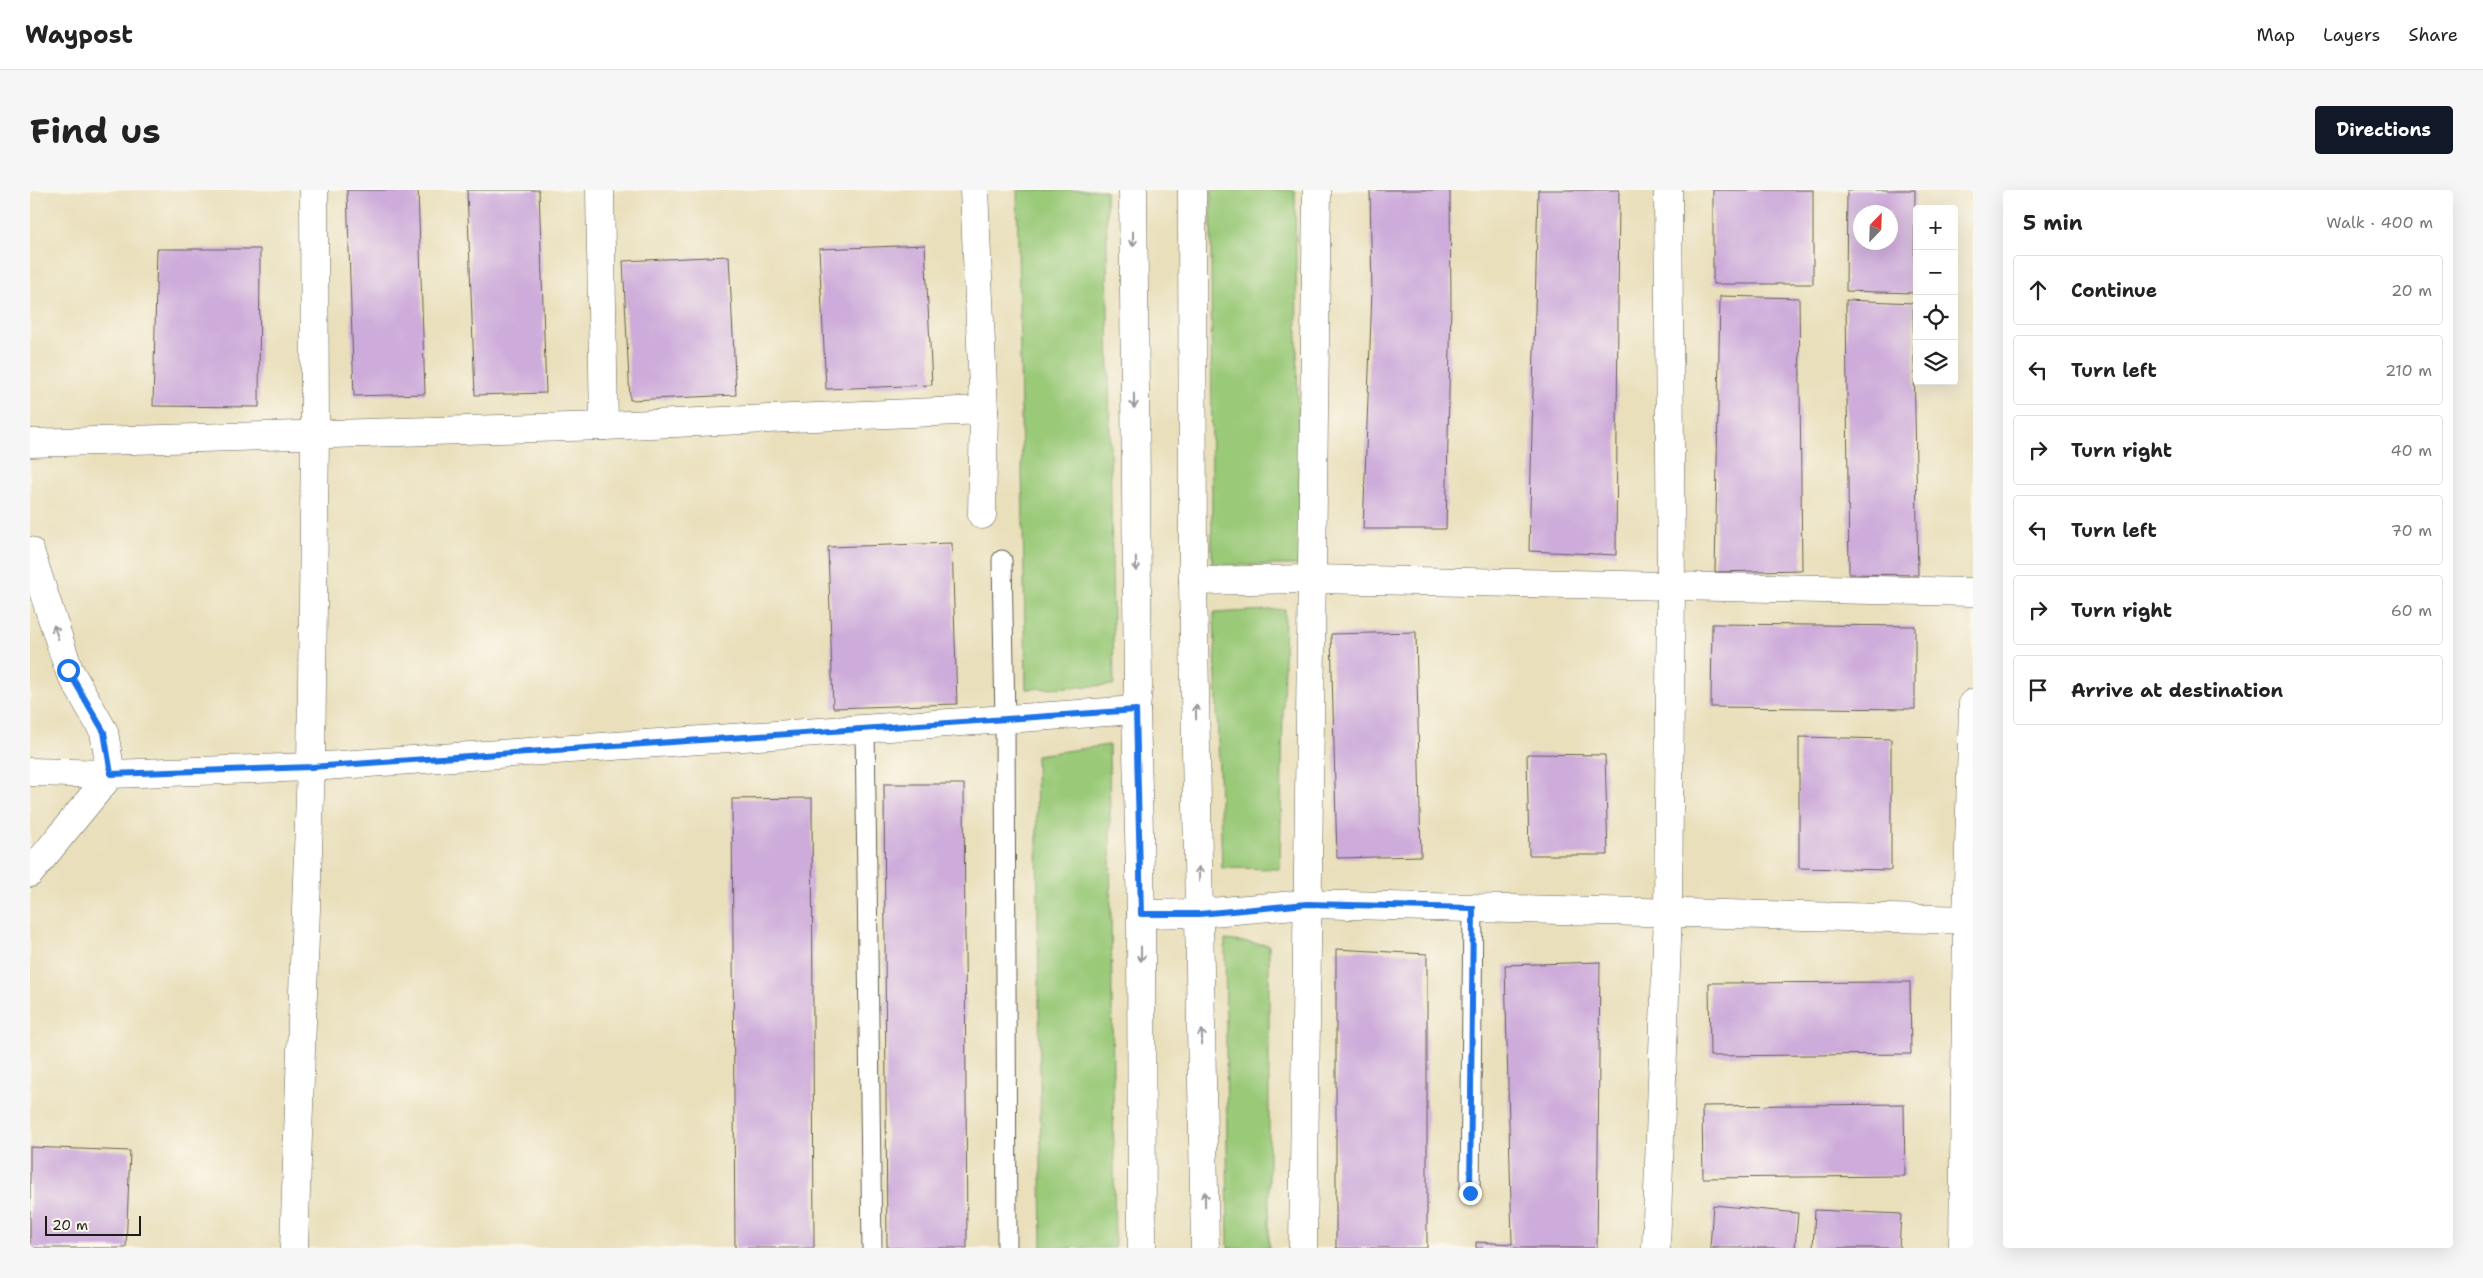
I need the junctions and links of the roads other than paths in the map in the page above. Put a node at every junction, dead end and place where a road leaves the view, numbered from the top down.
1 (314, 190) edge
2 (600, 190) edge
3 (974, 190) edge
4 (1133, 190) edge
5 (1192, 190) edge
6 (1317, 190) edge
7 (1668, 190) edge
8 (984, 410) junction
9 (604, 426) junction
10 (316, 436) junction
11 (30, 443) edge
12 (982, 514) dead end
13 (30, 551) edge
14 (1002, 560) dead end
15 (1312, 580) junction
16 (1194, 581) junction
17 (1671, 585) junction
18 (1973, 592) edge
19 (1973, 703) edge
20 (1136, 710) junction
21 (1005, 719) junction
22 (865, 728) junction
23 (311, 767) junction
24 (30, 772) edge
25 (111, 774) junction
26 (30, 873) edge
27 (1307, 904) junction
28 (1473, 908) junction
29 (1668, 912) junction
30 (1141, 914) junction
31 (1199, 914) junction
32 (1971, 923) edge
33 (1470, 1193) dead end
34 (1966, 1240) edge
35 (294, 1248) edge
36 (872, 1248) edge
37 (1007, 1248) edge
38 (1142, 1248) edge
39 (1205, 1248) edge
40 (1303, 1248) edge
41 (1656, 1248) edge

1 - 10 street
2 - 9 street
3 - 8 street
4 -> 20 street
5 - 16 street
6 - 15 street
7 - 17 street
8 - 9 street
8 - 12 street
9 - 10 street
10 - 11 street
10 - 23 street
25 -> 13 street
14 - 21 lane
15 - 16 street
15 - 17 street
15 - 27 street
31 -> 16 street
17 - 18 street
17 - 29 street
19 - 32 street
20 - 21 street
20 - 30 street
21 - 22 street
21 - 37 lane
22 - 23 street
22 - 36 lane
23 - 25 street
23 - 35 street
24 - 25 street
25 - 26 street
27 - 28 street
27 - 31 street
27 - 40 street
28 - 29 street
28 - 33 lane
29 - 32 street
29 - 41 street
30 - 31 street
30 -> 38 street
39 -> 31 street
32 - 34 street

